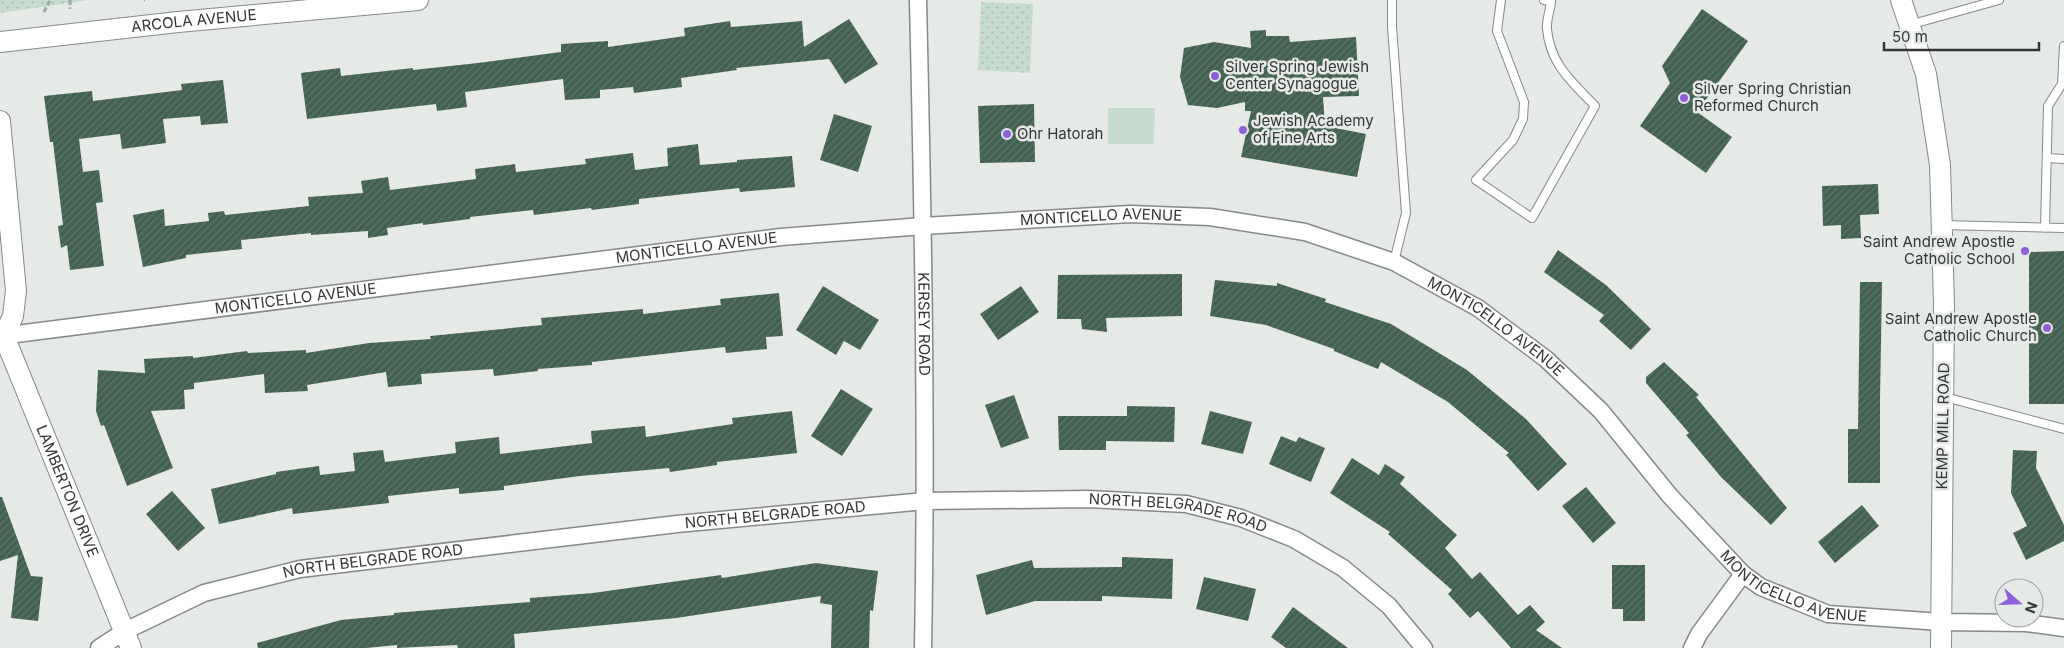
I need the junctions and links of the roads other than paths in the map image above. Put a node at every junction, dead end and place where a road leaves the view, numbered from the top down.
1 (417, 0) edge
2 (918, 0) edge
3 (1392, 0) edge
4 (1501, 0) edge
5 (1544, 0) edge
6 (1999, 0) edge
7 (1900, 1) edge
8 (358, 3) edge
9 (1909, 25) junction
10 (0, 42) edge
11 (2064, 46) edge
12 (2063, 84) edge
13 (0, 122) edge
14 (2047, 158) junction
15 (2064, 159) edge
16 (1942, 225) junction
17 (923, 226) junction
18 (2045, 228) junction
19 (2064, 228) edge
20 (1394, 262) junction
21 (1, 335) edge
22 (1943, 397) junction
23 (2064, 429) edge
24 (925, 501) junction
25 (1744, 574) junction
26 (1941, 622) junction
27 (2064, 628) edge
28 (128, 640) edge
29 (99, 648) edge
30 (923, 648) edge
31 (1424, 648) edge
32 (1692, 648) edge
33 (1941, 648) edge

1 - 8 street, ARCOLA AVENUE
2 - 17 street, KERSEY ROAD
3 - 20 lane
4 - 5 lane
6 - 9 lane
7 - 9 street, KEMP MILL ROAD
8 - 10 street, ARCOLA AVENUE
9 - 16 street, KEMP MILL ROAD
11 - 12 lane
12 - 14 lane
13 - 21 street
14 - 15 lane
14 - 18 lane
16 - 18 lane
16 - 22 street, KEMP MILL ROAD
17 - 20 street, MONTICELLO AVENUE
17 - 21 street, MONTICELLO AVENUE
17 - 24 street, KERSEY ROAD
18 - 19 lane
20 - 25 street, MONTICELLO AVENUE
21 - 28 street, LAMBERTON DRIVE
22 - 23 lane
22 - 26 street, KEMP MILL ROAD
24 - 28 street, NORTH BELGRADE ROAD
24 - 30 street, KERSEY ROAD
24 - 31 street, NORTH BELGRADE ROAD
25 - 26 street, MONTICELLO AVENUE
25 - 32 street
26 - 27 street, MONTICELLO AVENUE
26 - 33 street, KEMP MILL ROAD
28 - 29 street, NORTH BELGRADE ROAD

